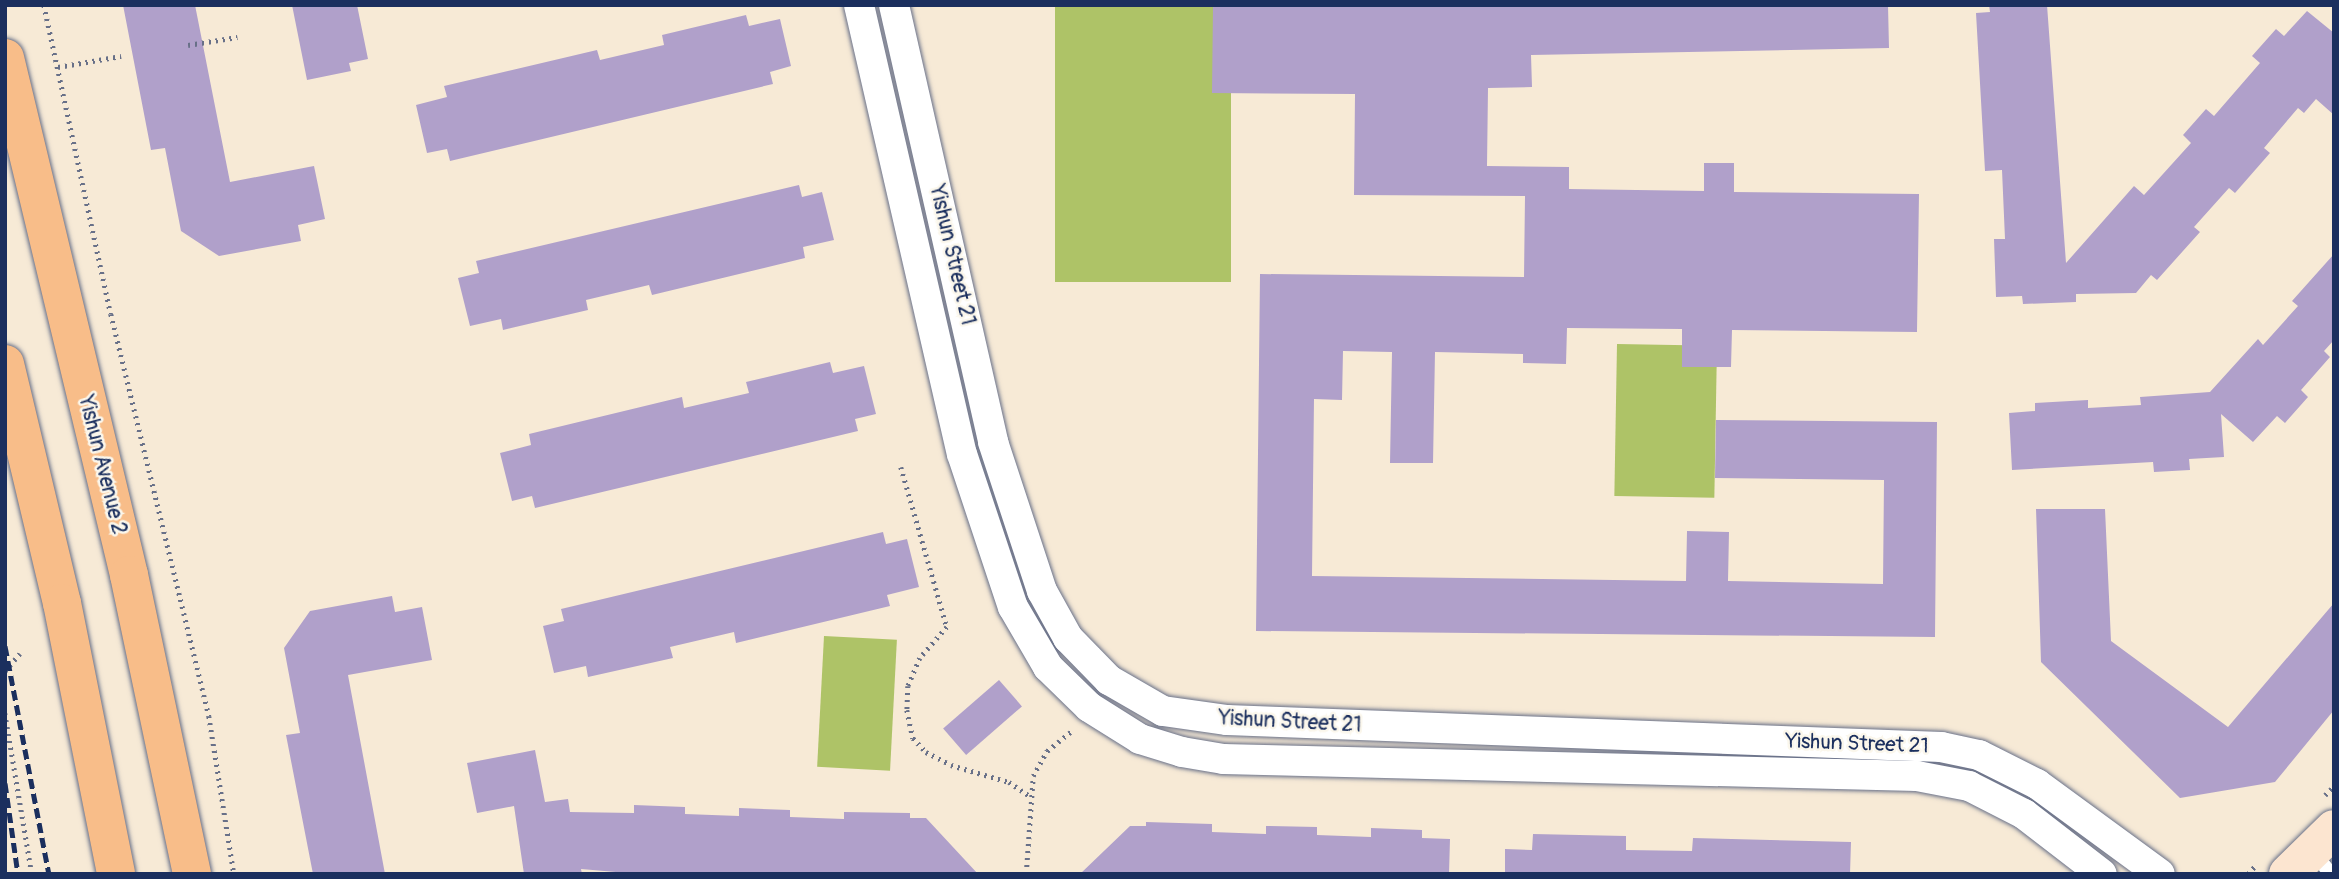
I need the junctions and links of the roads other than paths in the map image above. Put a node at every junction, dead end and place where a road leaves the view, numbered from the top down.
1 (859, 5) edge
2 (894, 5) edge
3 (5, 58) edge
4 (5, 364) edge
5 (993, 442) junction
6 (962, 454) junction
7 (116, 874) edge
8 (192, 874) edge
9 (2102, 874) edge
10 (2160, 874) edge

1 - 6 street, Yishun Street 21
2 - 5 street, Yishun Street 21
3 - 8 main road, Yishun Avenue 2
4 - 7 main road
5 - 6 lane
5 - 10 street, Yishun Street 21
6 - 9 street, Yishun Street 21

